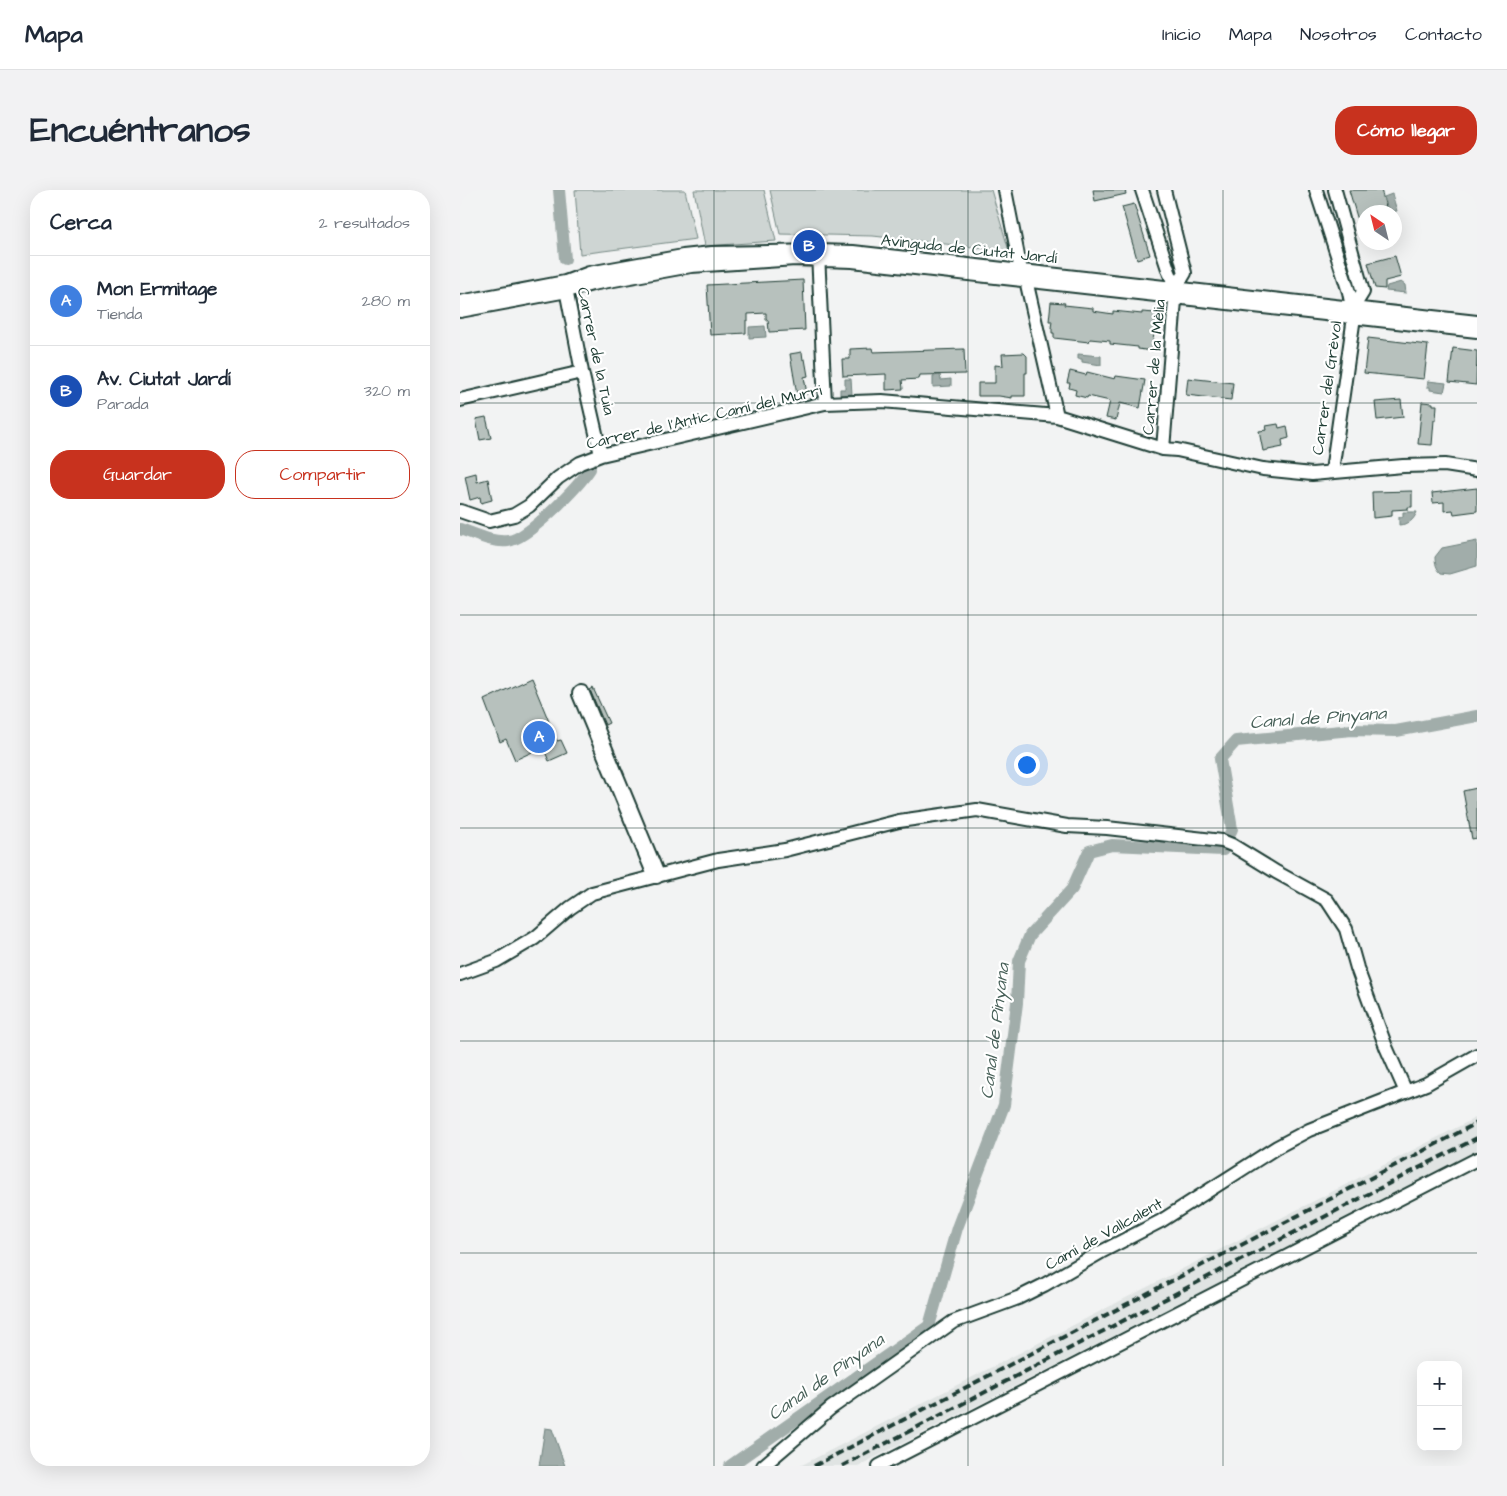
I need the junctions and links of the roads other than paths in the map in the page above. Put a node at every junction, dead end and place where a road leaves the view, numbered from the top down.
1 (1005, 190) edge
2 (1142, 190) edge
3 (1164, 190) edge
4 (1316, 190) edge
5 (1335, 190) edge
6 (818, 255) junction
7 (1024, 276) junction
8 (566, 287) junction
9 (1176, 293) junction
10 (460, 302) edge
11 (460, 312) edge
12 (1353, 312) junction
13 (1477, 322) edge
14 (1477, 331) edge
15 (582, 372) junction
16 (460, 400) edge
17 (825, 403) junction
18 (1057, 416) junction
19 (1163, 449) junction
20 (601, 455) junction
21 (1477, 470) edge
22 (1332, 471) junction
23 (460, 511) edge
24 (581, 694) dead end
25 (656, 875) junction
26 (460, 974) edge
27 (1477, 1055) edge
28 (1406, 1092) junction
29 (1477, 1159) edge
30 (763, 1466) edge
31 (879, 1466) edge

1 - 7 street
2 - 9 street, Carrer de la Mèlia
3 - 9 street, Carrer de la Mèlia
4 - 12 street, Carrer del Grèvol
5 - 12 street, Carrer del Grèvol
6 - 7 street, Avinguda de Ciutat Jardí
6 - 8 street, Avinguda de Ciutat Jardí
6 - 17 street
7 - 9 street, Avinguda de Ciutat Jardí
7 - 18 street
8 - 10 street, Avinguda de Ciutat Jardí
8 - 11 street, Avinguda de Ciutat Jardí
8 - 15 street, Carrer de la Tuia
9 - 12 street, Avinguda de Ciutat Jardí
9 - 19 street, Carrer de la Mèlia
12 - 13 street, Avinguda de Ciutat Jardí
12 - 14 street, Avinguda de Ciutat Jardí
12 - 22 street, Carrer del Grèvol
15 - 16 street
15 - 20 street, Carrer de la Tuia
17 - 18 street, Carrer de l'Antic Camí del Murri
17 - 20 street, Carrer de l'Antic Camí del Murri
18 - 19 street, Carrer de l'Antic Camí del Murri
19 - 22 street, Carrer de l'Antic Camí del Murri
20 - 23 street, Carrer de l'Antic Camí del Murri
21 - 22 street, Carrer de l'Antic Camí del Murri
24 - 25 street
25 - 26 street
25 - 28 street
27 - 28 street, Camí de Vallcalent
28 - 30 street, Camí de Vallcalent
29 - 31 street

